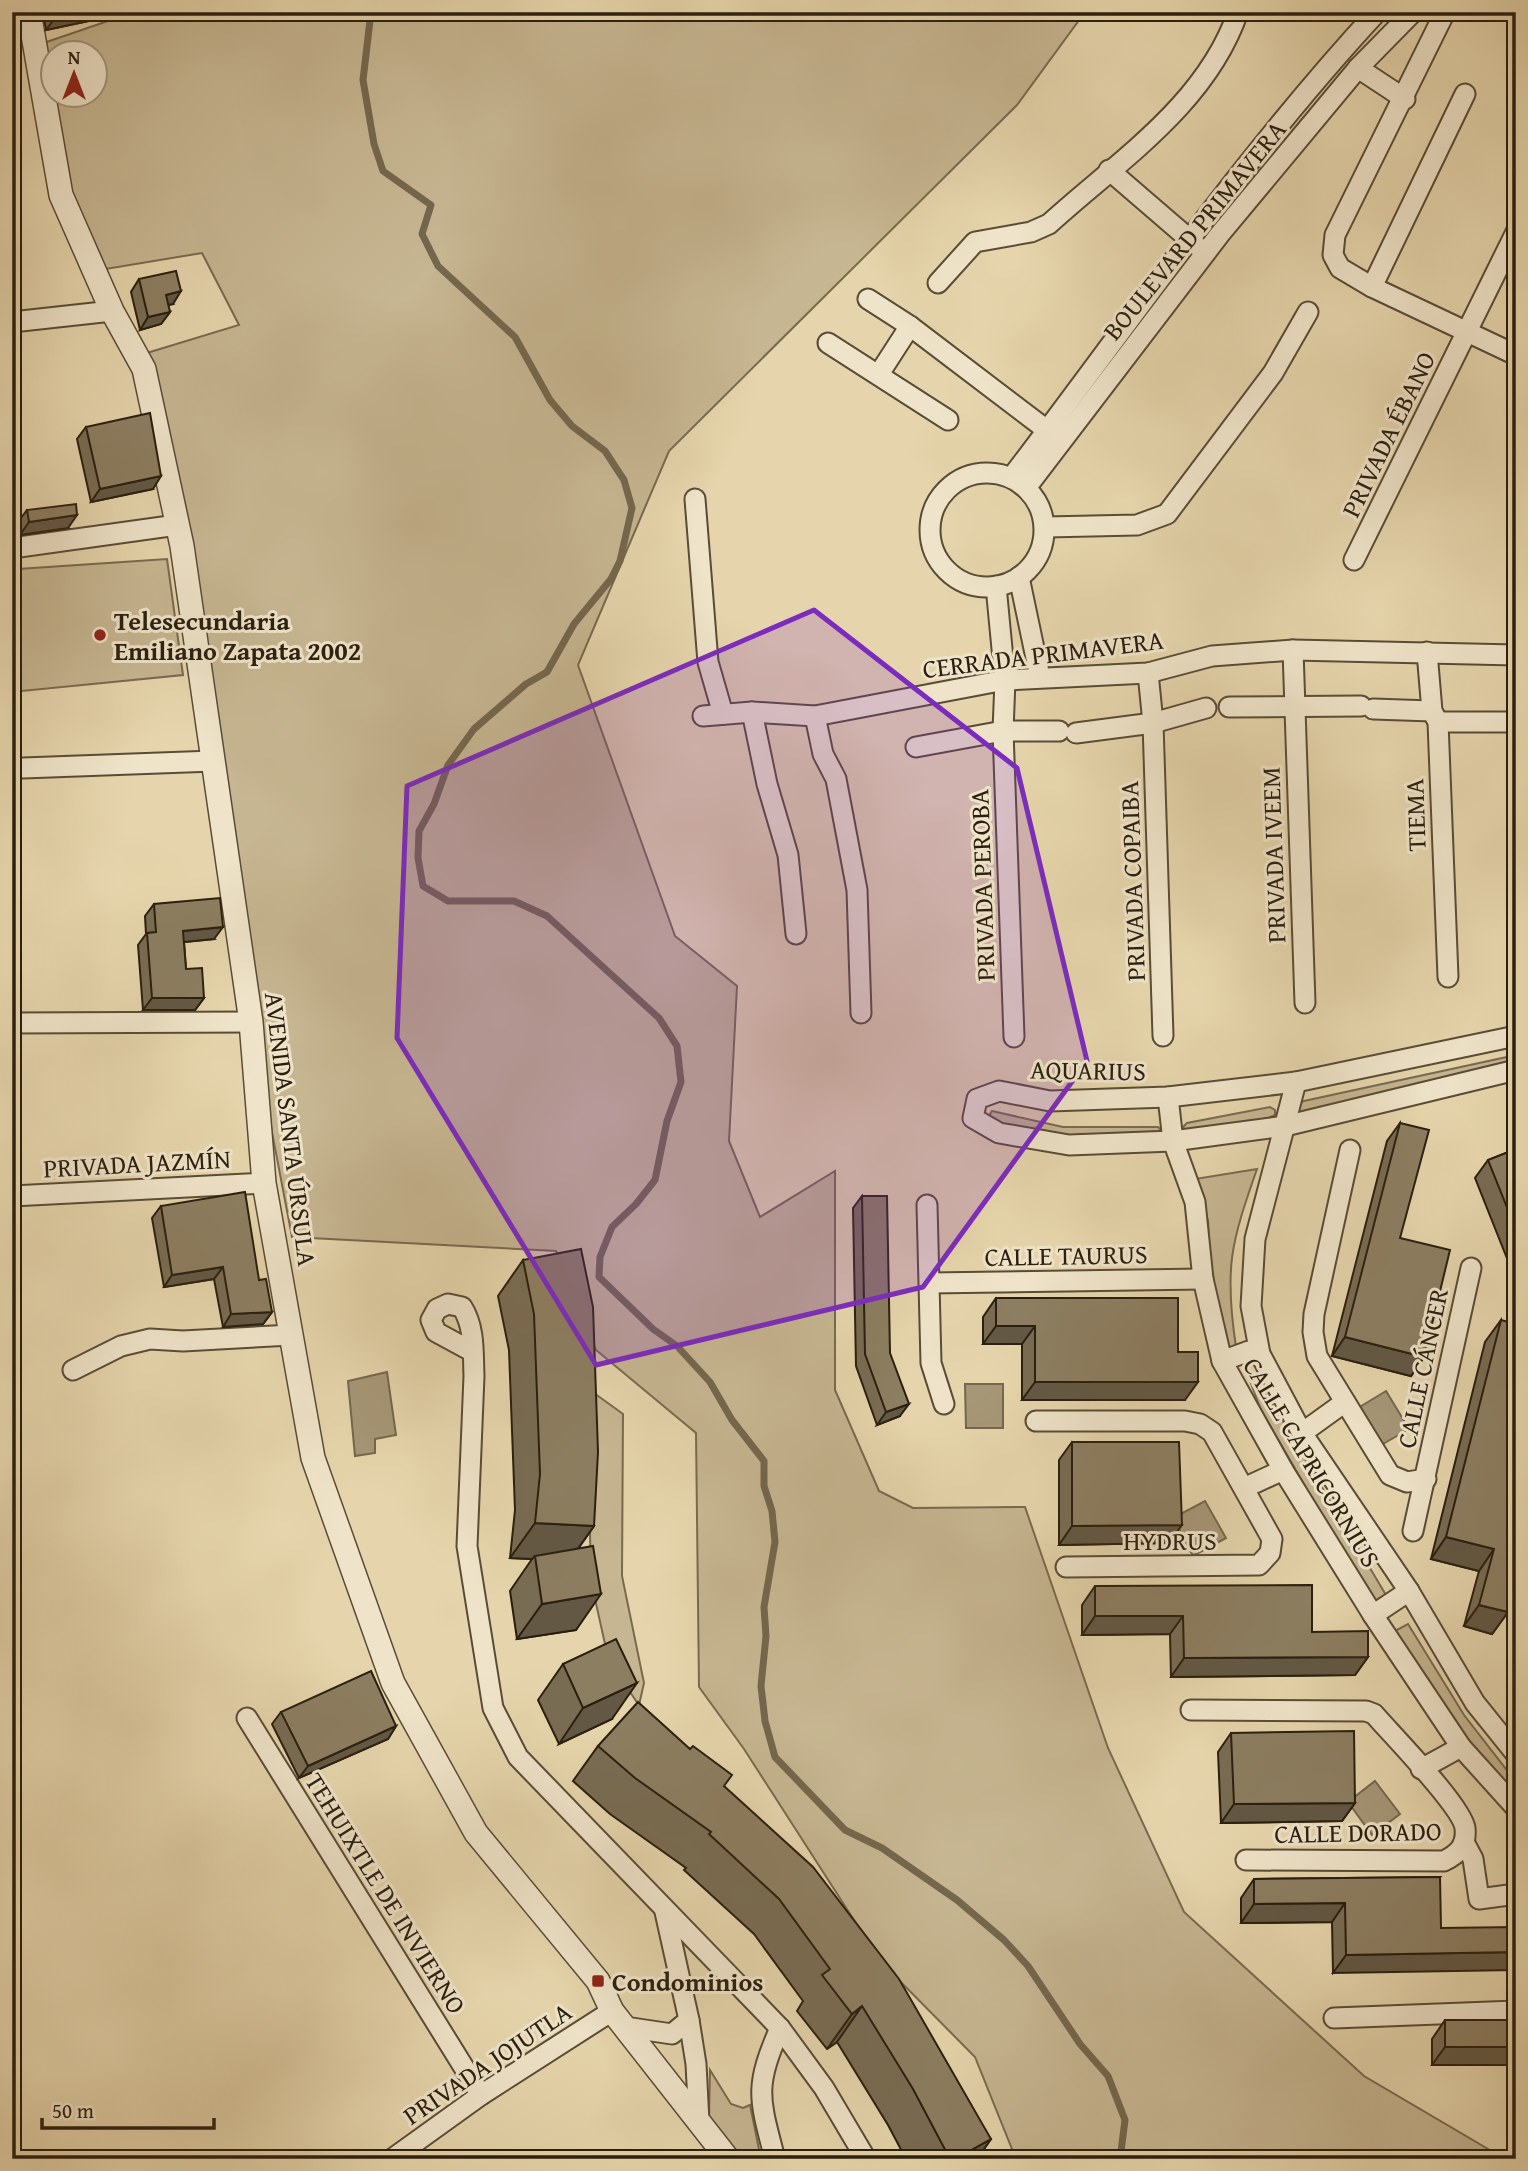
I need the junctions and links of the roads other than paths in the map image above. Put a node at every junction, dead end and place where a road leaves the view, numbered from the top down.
1 (29, 12) edge
2 (1238, 12) edge
3 (1377, 12) edge
4 (1413, 12) edge
5 (1445, 12) edge
6 (1358, 68) junction
7 (1465, 94) dead end
8 (1405, 99) junction
9 (1109, 170) junction
10 (1516, 232) edge
11 (1188, 238) junction
12 (1205, 254) junction
13 (938, 283) dead end
14 (1372, 287) junction
15 (868, 299) dead end
16 (112, 311) junction
17 (1308, 312) dead end
18 (12, 322) edge
19 (910, 326) junction
20 (1468, 330) junction
21 (828, 343) dead end
22 (1516, 355) edge
23 (879, 374) junction
24 (948, 420) dead end
25 (1054, 436) junction
26 (1018, 483) junction
27 (695, 499) dead end
28 (177, 525) junction
29 (1046, 527) junction
30 (12, 548) edge
31 (1354, 560) dead end
32 (1020, 577) junction
33 (996, 586) junction
34 (1293, 650) junction
35 (1427, 652) junction
36 (1516, 655) edge
37 (1148, 673) junction
38 (1040, 677) junction
39 (1005, 680) junction
40 (1294, 705) junction
41 (1229, 707) dead end
42 (1206, 708) dead end
43 (752, 712) junction
44 (815, 716) junction
45 (1435, 717) junction
46 (1514, 722) dead end
47 (1153, 723) junction
48 (1003, 731) junction
49 (916, 747) dead end
50 (214, 761) junction
51 (23, 768) dead end
52 (796, 934) dead end
53 (1448, 977) dead end
54 (1305, 1003) dead end
55 (861, 1013) dead end
56 (251, 1022) junction
57 (12, 1023) edge
58 (1163, 1036) dead end
59 (1516, 1036) edge
60 (1014, 1037) dead end
61 (1516, 1070) edge
62 (1296, 1082) junction
63 (1168, 1097) junction
64 (1285, 1126) junction
65 (1172, 1141) junction
66 (1350, 1150) dead end
67 (264, 1183) junction
68 (12, 1196) edge
69 (927, 1205) dead end
70 (1471, 1268) dead end
71 (1203, 1279) junction
72 (930, 1283) junction
73 (291, 1335) junction
74 (473, 1352) dead end
75 (1260, 1354) junction
76 (1222, 1361) junction
77 (73, 1370) dead end
78 (1345, 1402) junction
79 (944, 1404) dead end
80 (1036, 1421) dead end
81 (1302, 1433) junction
82 (1283, 1471) junction
83 (1426, 1479) junction
84 (1244, 1488) junction
85 (1413, 1531) dead end
86 (1066, 1567) dead end
87 (1409, 1591) junction
88 (1373, 1615) junction
89 (1191, 1710) dead end
90 (247, 1718) dead end
91 (1461, 1747) junction
92 (1516, 1754) edge
93 (1421, 1769) junction
94 (1516, 1808) edge
95 (1464, 1842) junction
96 (1246, 1860) dead end
97 (1516, 1894) edge
98 (664, 1909) junction
99 (1516, 2011) edge
100 (1334, 2018) dead end
101 (618, 2019) junction
102 (689, 2020) junction
103 (780, 2028) junction
104 (481, 2095) junction
105 (699, 2122) junction
106 (392, 2159) edge
107 (728, 2159) edge
108 (775, 2159) edge
109 (866, 2159) edge

1 - 16 street, AVENIDA SANTA ÚRSULA
2 - 9 street
3 - 11 street, BOULEVARD PRIMAVERA
4 - 6 street, BOULEVARD PRIMAVERA
5 - 8 street
6 - 8 street
6 - 12 street, BOULEVARD PRIMAVERA
7 - 14 street
8 - 14 street
9 - 11 street
9 - 13 street
10 - 20 street, PRIVADA ÉBANO
11 - 12 street
11 - 25 street, BOULEVARD PRIMAVERA
12 - 25 street, BOULEVARD PRIMAVERA
14 - 20 street
15 - 19 street
16 - 18 street
16 - 28 street, AVENIDA SANTA ÚRSULA
17 - 29 street
19 - 23 street
19 - 25 street
20 - 22 street
20 - 31 street, PRIVADA ÉBANO
21 - 23 street
23 - 24 street
25 - 26 street, BOULEVARD PRIMAVERA
26 - 29 street
26 - 33 street
27 - 43 street, CERRADA PRIMAVERA
28 - 30 street
28 - 50 street, AVENIDA SANTA ÚRSULA
29 - 32 street
32 - 33 street
32 - 38 street
33 - 39 street
34 - 35 street, CERRADA PRIMAVERA
34 - 37 street, CERRADA PRIMAVERA
34 - 40 street, PRIVADA IVEEM
35 - 36 street, CERRADA PRIMAVERA
35 - 45 street, TIEMA
37 - 38 street, CERRADA PRIMAVERA
37 - 47 street, PRIVADA COPAIBA
38 - 39 street, CERRADA PRIMAVERA
39 - 44 street, CERRADA PRIMAVERA
39 - 48 street, PRIVADA PEROBA
40 - 41 street
40 - 45 street
40 - 54 street, PRIVADA IVEEM
42 - 47 street
43 - 44 street, CERRADA PRIMAVERA
43 - 52 street
44 - 55 street
45 - 46 street
45 - 53 street, TIEMA
47 - 48 street
47 - 58 street, PRIVADA COPAIBA
48 - 49 street
48 - 60 street, PRIVADA PEROBA
50 - 51 street
50 - 56 street, AVENIDA SANTA ÚRSULA
56 - 57 street
56 - 67 street, AVENIDA SANTA ÚRSULA
59 - 62 street, AQUARIUS
61 - 64 street, AQUARIUS
62 - 63 street, AQUARIUS
62 - 64 street, CALLE CAPRICORNIUS
63 - 65 street, CALLE CAPRICORNIUS
63 - 65 street, AQUARIUS
64 - 65 street, AQUARIUS
64 - 75 street, CALLE CAPRICORNIUS
65 - 71 street, CALLE CAPRICORNIUS
66 - 78 street, CALLE CÁNCER
67 - 68 street, PRIVADA JAZMÍN
67 - 73 street, AVENIDA SANTA ÚRSULA
69 - 72 street
70 - 83 street, CALLE CÁNCER
71 - 72 street, CALLE TAURUS
71 - 76 street, CALLE CAPRICORNIUS
72 - 79 street
73 - 77 street
73 - 101 street, AVENIDA SANTA ÚRSULA
74 - 98 street
75 - 76 street
75 - 81 street, CALLE CAPRICORNIUS
76 - 82 street, CALLE CAPRICORNIUS
78 - 81 street
78 - 83 street, CALLE CÁNCER
80 - 84 street
81 - 87 street, CALLE CAPRICORNIUS
82 - 84 street
82 - 88 street, CALLE CAPRICORNIUS
83 - 85 street, CALLE CÁNCER
84 - 86 street, HYDRUS
87 - 88 street
87 - 92 street, CALLE CAPRICORNIUS
88 - 91 street, CALLE CAPRICORNIUS
89 - 93 street, CALLE DORADO
90 - 104 street, TEHUIXTLE DE INVIERNO
91 - 93 street
91 - 94 street, CALLE CAPRICORNIUS
93 - 95 street, CALLE DORADO
95 - 96 street, CALLE DORADO
95 - 97 street, CALLE DORADO
98 - 102 street
98 - 103 street
99 - 100 street
101 - 102 street
101 - 104 street, PRIVADA JOJUTLA
101 - 105 street, AVENIDA SANTA ÚRSULA
102 - 105 street
103 - 108 street
103 - 109 street
104 - 106 street, PRIVADA JOJUTLA
105 - 107 street, AVENIDA SANTA ÚRSULA

